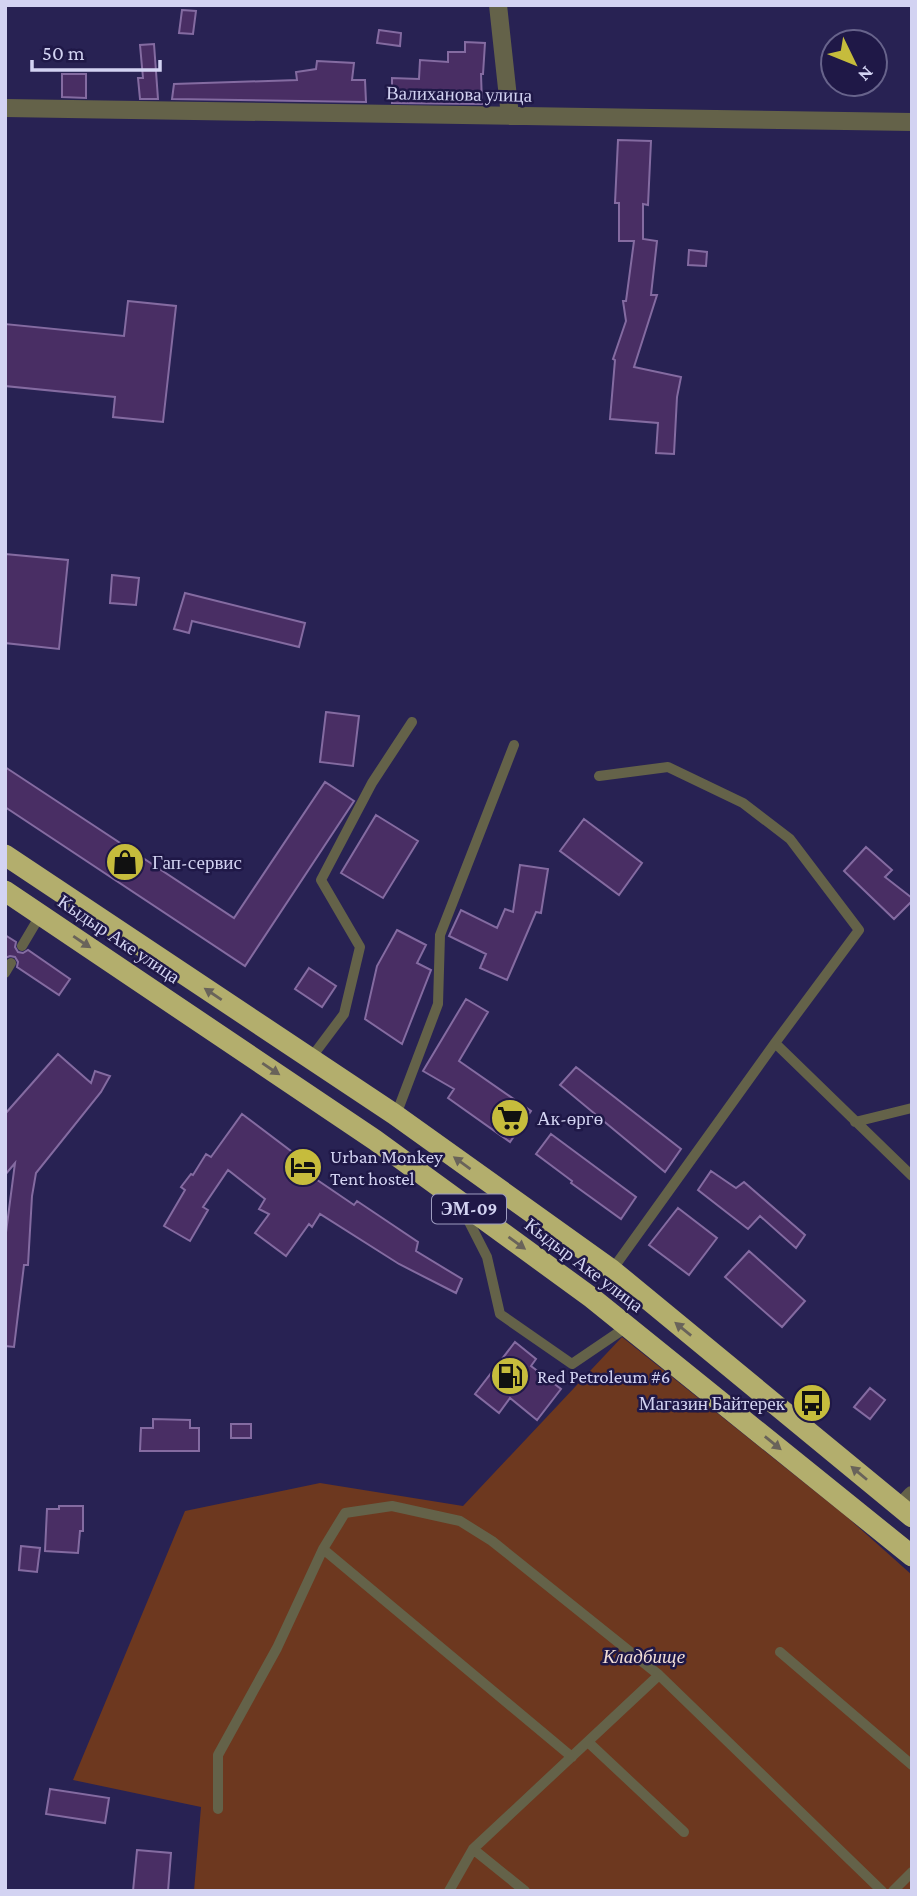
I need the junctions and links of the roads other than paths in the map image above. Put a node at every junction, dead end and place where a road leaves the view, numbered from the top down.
1 (498, 5) edge
2 (5, 108) edge
3 (510, 116) junction
4 (912, 122) edge
5 (412, 722) dead end
6 (514, 745) dead end
7 (599, 776) dead end
8 (5, 855) edge
9 (5, 891) edge
10 (41, 914) junction
11 (22, 946) dead end
12 (11, 963) dead end
13 (5, 973) edge
14 (775, 1043) junction
15 (311, 1059) junction
16 (912, 1108) edge
17 (394, 1114) junction
18 (855, 1122) junction
19 (375, 1140) junction
20 (912, 1177) edge
21 (458, 1201) junction
22 (612, 1270) junction
23 (592, 1298) junction
24 (649, 1301) junction
25 (628, 1326) junction
26 (908, 1506) edge
27 (880, 1530) junction
28 (323, 1549) junction
29 (912, 1556) edge
30 (780, 1653) dead end
31 (659, 1675) junction
32 (588, 1742) junction
33 (572, 1757) junction
34 (912, 1765) edge
35 (218, 1809) dead end
36 (684, 1832) dead end
37 (473, 1849) junction
38 (912, 1872) edge
39 (449, 1891) edge
40 (525, 1891) edge
41 (882, 1891) edge
42 (893, 1891) edge

1 - 3 street
2 - 3 street, Валиханова улица
3 - 4 street, Валиханова улица
5 - 15 lane
6 - 17 lane
7 - 14 lane
15 -> 8 highway, Кыдыр Аке улица / ЭМ-09
9 - 10 highway, Кыдыр Аке улица / ЭМ-09
10 - 11 lane
10 -> 19 highway, Кыдыр Аке улица / ЭМ-09
12 - 13 lane
14 - 18 lane
14 - 22 lane
15 - 17 highway, Кыдыр Аке улица / ЭМ-09
16 - 18 lane
17 - 19 highway
22 -> 17 highway, Кыдыр Аке улица / ЭМ-09
18 - 20 lane
19 - 21 highway, Кыдыр Аке улица / ЭМ-09
21 -> 23 highway, Кыдыр Аке улица / ЭМ-09
21 - 25 lane
22 - 23 highway
22 - 24 highway, Кыдыр Аке улица / ЭМ-09
23 - 25 highway, Кыдыр Аке улица / ЭМ-09
24 - 25 highway
26 -> 24 highway, Кыдыр Аке улица / ЭМ-09
25 -> 27 highway, Кыдыр Аке улица / ЭМ-09
26 - 27 highway
27 - 29 highway, Кыдыр Аке улица / ЭМ-09
28 - 31 lane
28 - 33 lane
28 - 35 lane
30 - 34 lane
31 - 32 lane
31 - 41 lane
32 - 33 lane
32 - 36 lane
33 - 37 lane
37 - 39 lane
37 - 40 lane
38 - 42 lane

